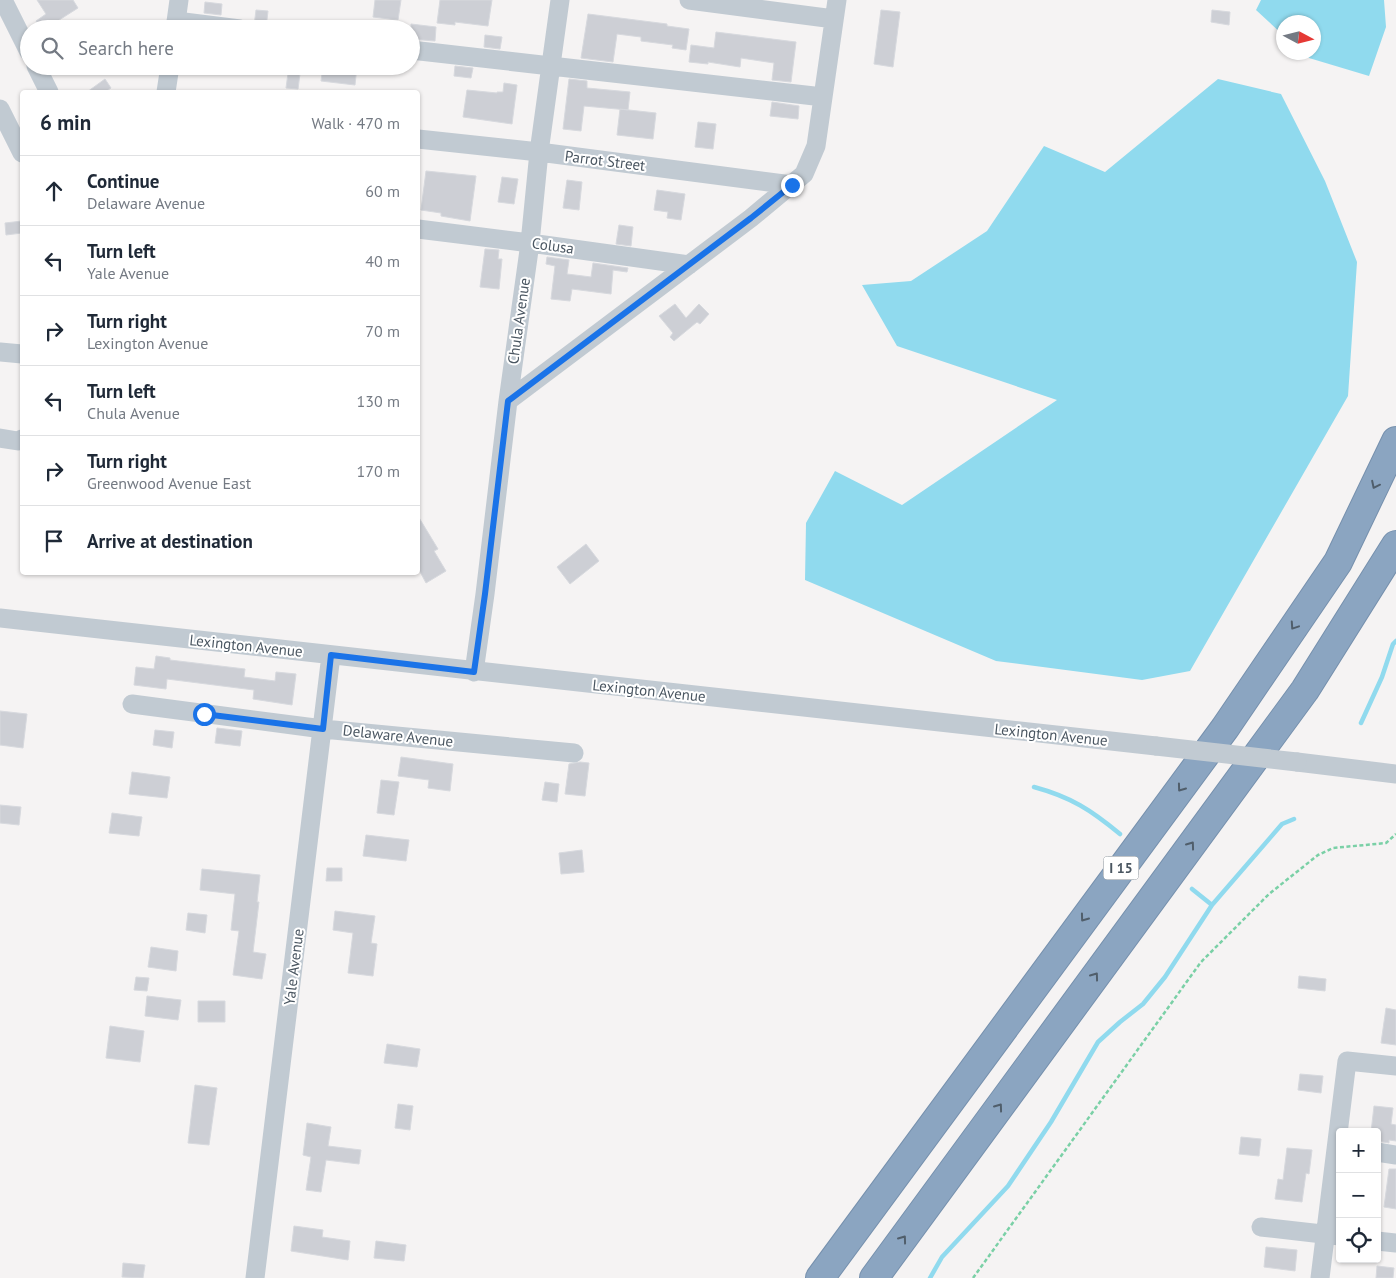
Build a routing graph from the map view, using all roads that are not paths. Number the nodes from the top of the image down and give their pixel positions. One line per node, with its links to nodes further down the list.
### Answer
1 (3, 0): 8 (street)
2 (179, 0): 7 (street)
3 (560, 0): 10 (street, Chula Avenue)
4 (689, 0): 6 (street)
5 (836, 0): 6 (street)
6 (834, 19): 15 (street)
7 (177, 20)
8 (20, 34)
9 (420, 51): 10 (street)
10 (551, 67): 15 (street); 19 (street, Chula Avenue)
11 (40, 75): 13 (street)
12 (169, 75): 14 (street)
13 (48, 90)
14 (166, 90)
15 (823, 98): 20 (street)
16 (0, 108): 18 (street)
17 (420, 139): 19 (street, Parrot Street)
18 (20, 149)
19 (539, 152): 20 (street, Parrot Street); 22 (street, Chula Avenue)
20 (792, 185): 23 (street)
21 (420, 230): 22 (street, Colusa)
22 (530, 243): 23 (street, Colusa); 26 (street, Chula Avenue)
23 (689, 265): 26 (street)
24 (0, 352): 25 (street)
25 (20, 354)
26 (508, 401): 33 (street, Chula Avenue)
27 (0, 438): 28 (street)
28 (20, 440)
29 (1396, 442): 48 (highway, I 15, one-way to 48)
30 (1396, 545): 49 (highway, I 15, one-way to 30)
31 (0, 618): 32 (street, Lexington Avenue)
32 (331, 655): 33 (street, Lexington Avenue); 35 (street, Yale Avenue)
33 (474, 672): 37 (street, Lexington Avenue, bridge)
34 (132, 704): 35 (street, Delaware Avenue)
35 (323, 729): 36 (street, Delaware Avenue); 47 (street, Yale Avenue)
36 (574, 753)
37 (1396, 774)
38 (1396, 1066): 39 (street)
39 (1340, 1128)
40 (1381, 1153): 41 (street)
41 (1396, 1155)
42 (1337, 1173): 44 (street)
43 (1261, 1227): 44 (street)
44 (1333, 1235): 50 (street)
45 (1381, 1241): 46 (street)
46 (1396, 1243)
47 (255, 1278)
48 (820, 1278)
49 (874, 1278)
50 (1320, 1278)

